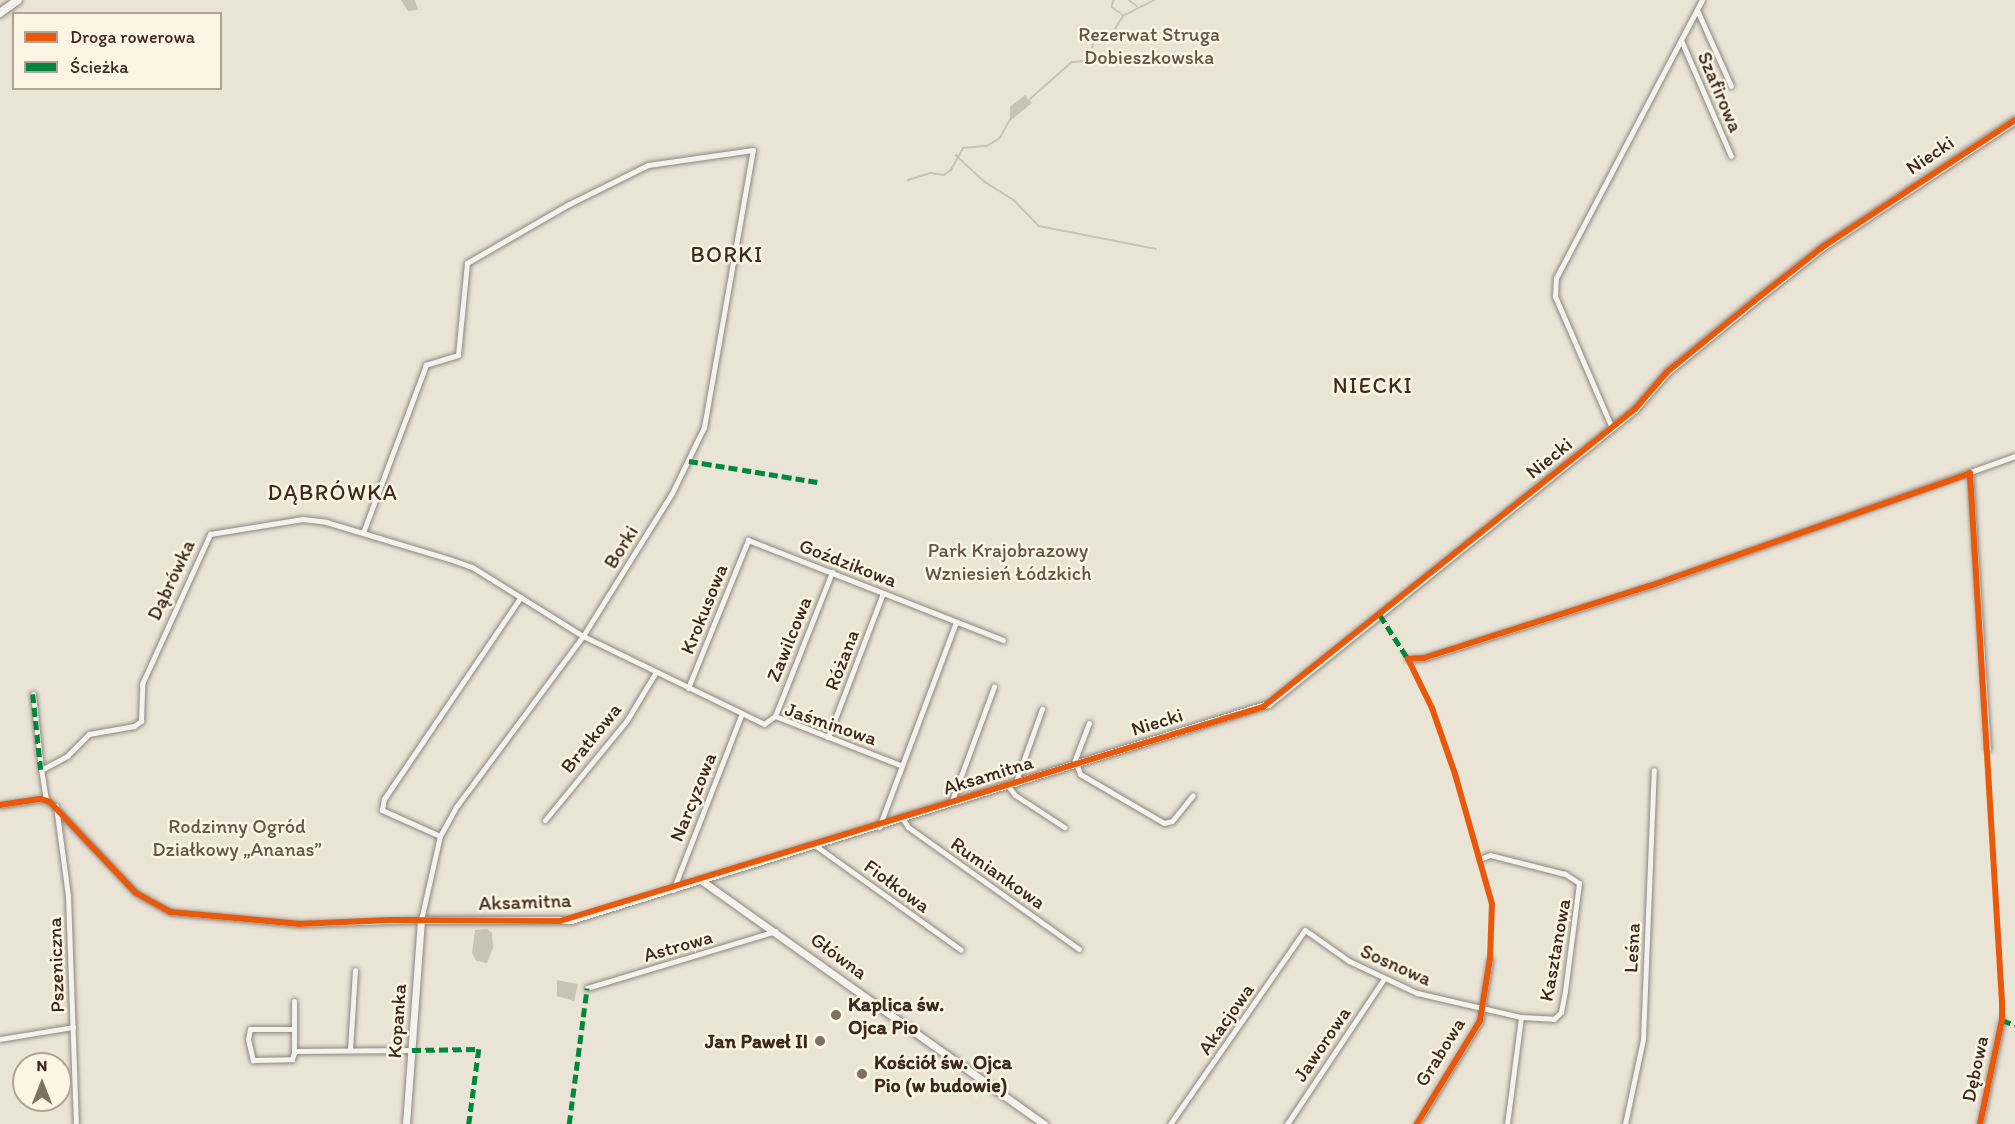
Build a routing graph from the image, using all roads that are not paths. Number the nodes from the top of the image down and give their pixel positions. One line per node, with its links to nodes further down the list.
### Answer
1 (18, 0): 4 (main road)
2 (1702, 0): 3 (street)
3 (1697, 10): 5 (street); 6 (street)
4 (0, 13)
5 (1681, 40): 8 (street, Szafirowa); 9 (street)
6 (1731, 86)
7 (2015, 120): 9 (street, Niecki)
8 (1731, 156)
9 (1612, 428): 32 (street, Niecki)
10 (2015, 456): 11 (street)
11 (1970, 473): 20 (street); 30 (street)
12 (363, 533): 16 (street, Dąbrówka); 18 (street, Borki); 33 (street, Dąbrówka)
13 (748, 540): 14 (street, Goździkowa); 23 (street, Krokusowa)
14 (832, 572): 15 (street, Goździkowa); 27 (street, Zawilcowa)
15 (883, 593): 17 (street, Goździkowa); 29 (street, Różana)
16 (521, 597): 18 (street, Dąbrówka); 45 (street)
17 (956, 622): 19 (street, Goździkowa); 31 (street)
18 (583, 636): 21 (street, Dąbrówka); 45 (street, Borki)
19 (1004, 640)
20 (1408, 659)
21 (656, 672): 23 (street, Jaśminowa); 41 (street, Bratkowa)
22 (994, 687): 38 (street)
23 (688, 688): 26 (street, Jaśminowa)
24 (33, 694): 33 (street)
25 (1042, 709): 35 (street)
26 (741, 716): 27 (street, Jaśminowa); 49 (street, Narcyzowa)
27 (775, 716): 29 (street, Jaśminowa)
28 (1089, 723): 32 (street)
29 (828, 737): 31 (street, Jaśminowa)
30 (1988, 749)
31 (900, 765): 43 (street)
32 (1075, 765): 35 (street, Aksamitna); 36 (street)
33 (41, 770): 37 (street)
34 (1654, 771): 76 (street, Leśna)
35 (1011, 785): 38 (street, Aksamitna); 44 (street)
36 (1193, 795)
37 (46, 800): 39 (street); 40 (street, Aksamitna)
38 (951, 804): 42 (street, Aksamitna)
39 (0, 805)
40 (56, 806): 50 (street, Aksamitna); 63 (street, Pszeniczna)
41 (545, 819)
42 (903, 819): 43 (street, Aksamitna); 53 (street, Rumiankowa)
43 (879, 827): 46 (street, Aksamitna)
44 (1064, 827)
45 (440, 836): 50 (street, Borki)
46 (816, 846): 48 (street, Aksamitna); 54 (street, Fiołkowa)
47 (1482, 858): 61 (street, Kasztanowa)
48 (702, 881): 49 (street, Aksamitna); 52 (street, Główna)
49 (673, 890): 50 (street, Aksamitna)
50 (421, 920): 67 (street, Kopanka)
51 (1305, 930): 57 (street, Sosnowa); 72 (street, Akacjowa)
52 (776, 931): 58 (street, Astrowa); 71 (street, Główna)
53 (1079, 949)
54 (961, 950)
55 (1490, 959): 60 (street, Grabowa)
56 (355, 970): 66 (street)
57 (1383, 980): 60 (street, Sosnowa); 73 (street, Jaworowa)
58 (587, 988)
59 (294, 1001): 64 (street)
60 (1483, 1009): 61 (street, Kasztanowa); 74 (street, Grabowa)
61 (1521, 1017): 75 (street, Kasztanowa)
62 (2002, 1020): 77 (street, Dębowa)
63 (73, 1027): 65 (street); 69 (street, Pszeniczna)
64 (294, 1029): 68 (street); 68 (street)
65 (0, 1039)
66 (350, 1050): 67 (street); 68 (street)
67 (412, 1050): 70 (street, Kopanka)
68 (294, 1051)
69 (75, 1124)
70 (406, 1124)
71 (1044, 1124)
72 (1170, 1124)
73 (1287, 1124)
74 (1417, 1124)
75 (1507, 1124)
76 (1625, 1124)
77 (1980, 1124)

